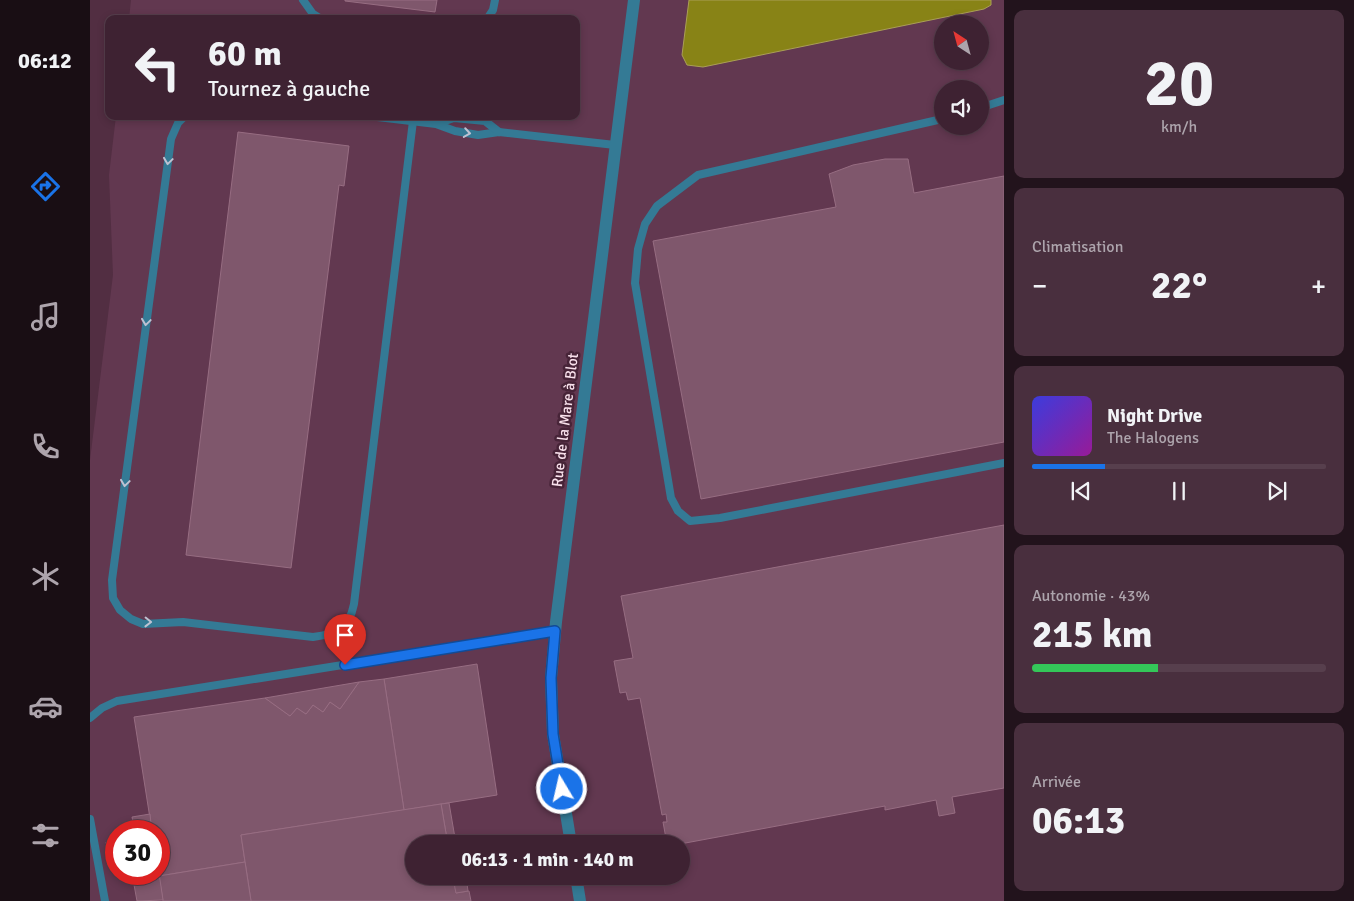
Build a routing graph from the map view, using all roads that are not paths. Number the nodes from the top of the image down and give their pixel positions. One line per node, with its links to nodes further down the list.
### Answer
1 (303, 0): 4 (lane)
2 (495, 0): 5 (lane)
3 (634, 0): 16 (street, Rue de la Mare à Blot)
4 (315, 15)
5 (490, 15)
6 (1004, 100): 7 (lane)
7 (989, 105)
8 (181, 120): 12 (lane, one-way to 12)
9 (404, 120): 12 (lane)
10 (448, 120): 14 (lane)
11 (475, 120): 15 (lane)
12 (413, 121): 14 (lane)
13 (934, 121): 17 (lane)
14 (436, 124): 15 (lane, one-way to 15)
15 (499, 132): 16 (lane)
16 (616, 146): 18 (street, Rue de la Mare à Blot)
17 (1004, 463)
18 (555, 631): 19 (lane); 21 (street, Rue de la Mare à Blot)
19 (90, 718)
20 (90, 819): 23 (lane)
21 (569, 835)
22 (577, 885): 24 (street)
23 (106, 901)
24 (580, 901)

